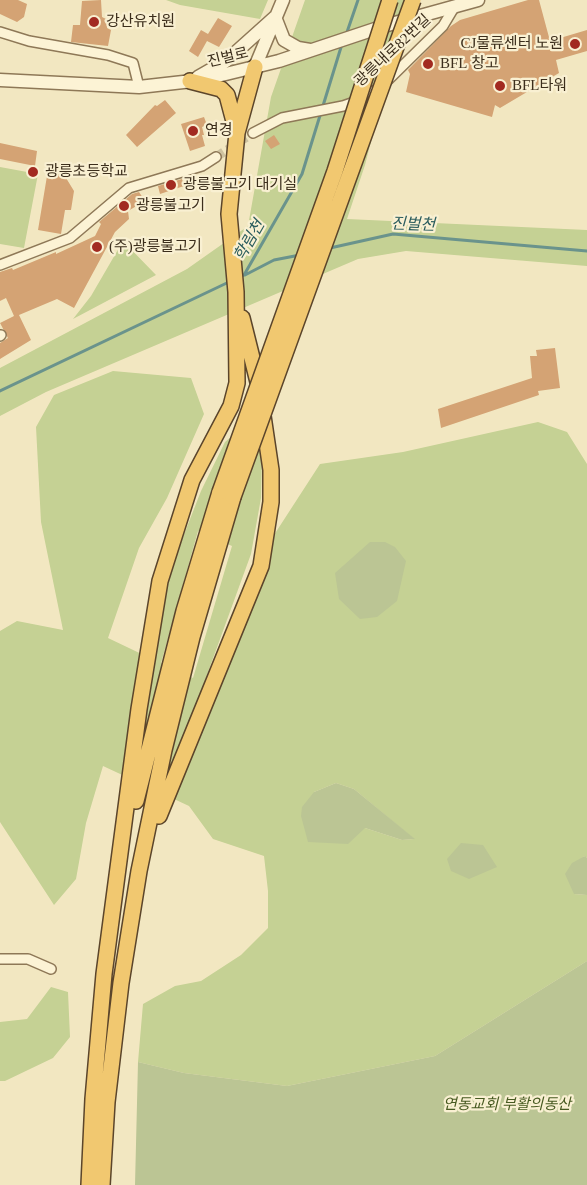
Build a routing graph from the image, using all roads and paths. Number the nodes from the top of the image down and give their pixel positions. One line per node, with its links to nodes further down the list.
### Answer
1 (283, 0): 6 (street)
2 (390, 0): 18 (highway, bridge)
3 (413, 0): 18 (highway, bridge)
4 (478, 0): 5 (street, 진벌로)
5 (458, 5): 8 (street, 진벌로); 14 (street, 광릉내로82번길)
6 (275, 17): 8 (street); 9 (street); 11 (street)
7 (0, 32): 12 (street)
8 (310, 50): 9 (street, 진벌로)
9 (255, 67): 11 (street, 진벌로); 13 (highway)
10 (0, 80): 12 (street, 진벌로)
11 (190, 81): 12 (street, 진벌로); 13 (highway)
12 (139, 87)
13 (237, 133): 17 (highway)
14 (253, 133)
15 (216, 157): 16 (street)
16 (0, 265)
17 (236, 292): 19 (highway); 20 (highway)
18 (226, 494): 19 (highway); 20 (highway)
19 (118, 871): 23 (highway)
20 (138, 871): 24 (highway)
21 (0, 959): 22 (street)
22 (51, 969)
23 (89, 1185)
24 (102, 1185)

